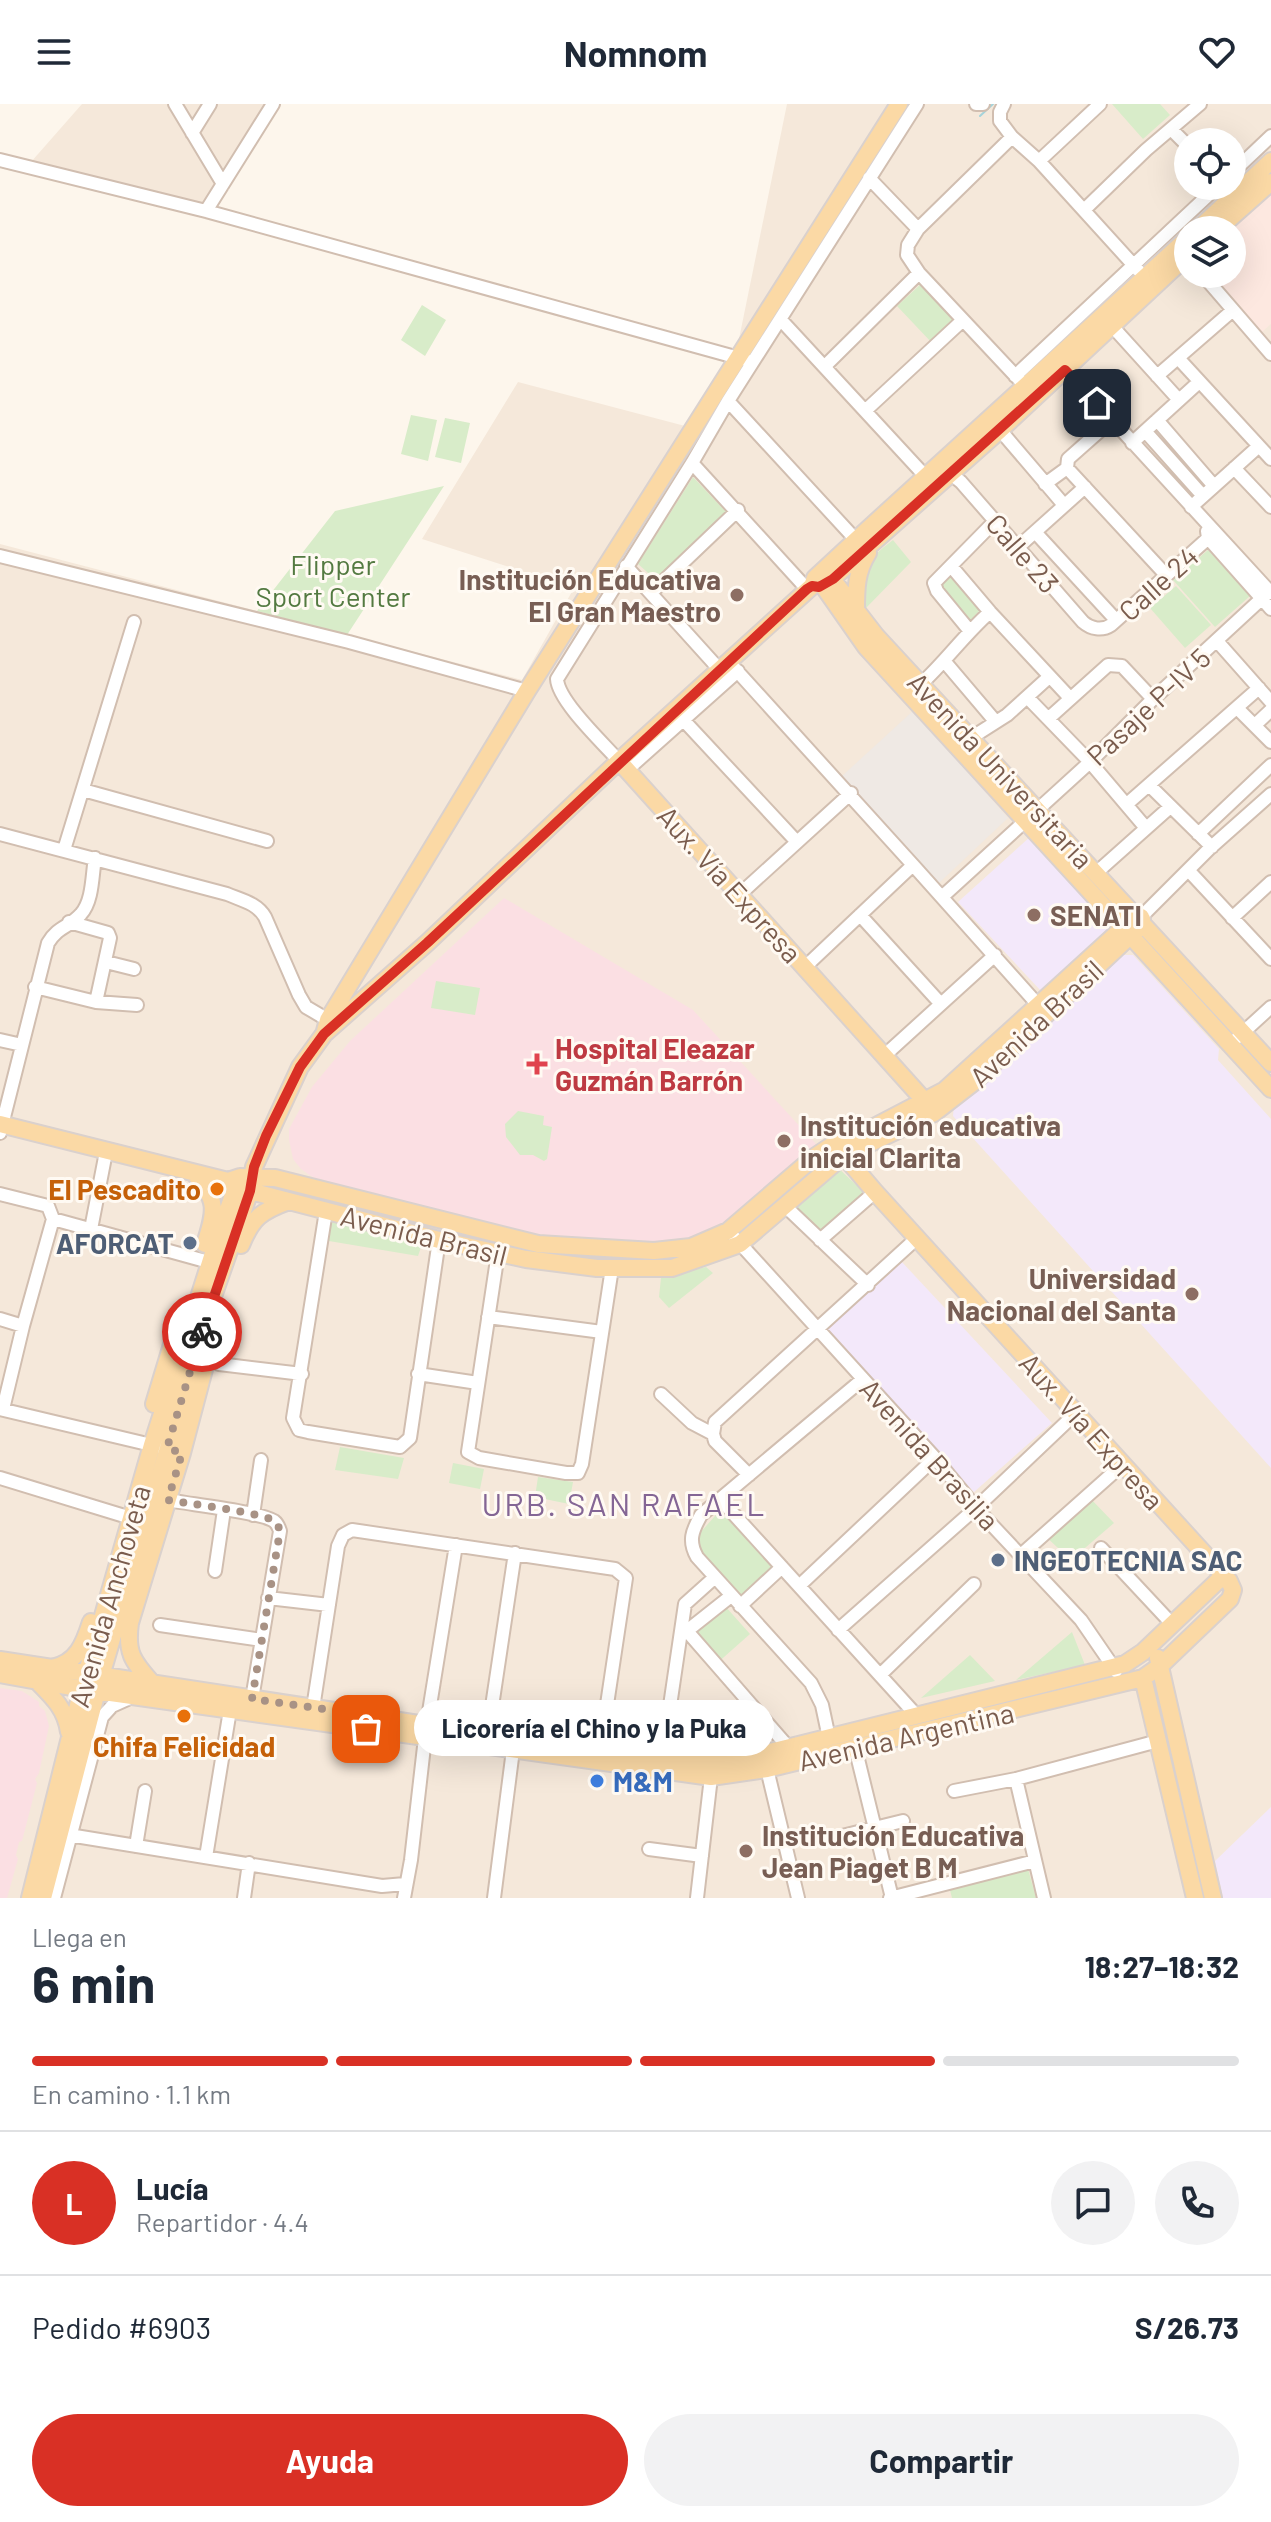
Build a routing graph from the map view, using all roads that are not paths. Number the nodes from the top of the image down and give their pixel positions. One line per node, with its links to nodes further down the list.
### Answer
1 (175, 104): 13 (street)
2 (210, 104): 13 (street)
3 (273, 104): 22 (street)
4 (899, 104): 40 (main road)
5 (917, 104): 20 (street)
6 (976, 104): 7 (street)
7 (983, 104)
8 (1004, 104): 15 (street)
9 (1100, 104): 18 (street)
10 (1200, 104): 11 (street)
11 (1171, 129): 12 (street); 24 (street)
12 (1174, 132)
13 (192, 133): 22 (street)
14 (1271, 136): 17 (street)
15 (1012, 137): 18 (street); 28 (street)
16 (0, 160): 25 (street)
17 (1246, 160)
18 (1039, 161): 24 (street)
19 (1271, 161): 26 (main road)
20 (869, 178): 28 (street); 35 (street)
21 (1271, 182): 27 (main road)
22 (223, 184): 25 (street)
23 (1205, 200): 31 (street)
24 (1084, 210): 31 (street)
25 (206, 211): 40 (street)
26 (1212, 216)
27 (1233, 216)
28 (918, 229): 32 (street)
29 (1174, 256): 31 (main road, Avenida Anchoveta)
30 (1174, 263): 37 (main road, Avenida Anchoveta)
31 (1139, 272): 41 (main road, Avenida Anchoveta); 44 (street)
32 (919, 273): 36 (street); 42 (street)
33 (1214, 288): 34 (street)
34 (1233, 310): 38 (street); 39 (street)
35 (781, 320): 40 (street); 42 (street)
36 (963, 320): 44 (street); 48 (street)
37 (1112, 326): 41 (main road, Avenida Anchoveta); 43 (street)
38 (1268, 346)
39 (1178, 358): 43 (street); 45 (street)
40 (746, 360): 47 (street); 95 (main road)
41 (1061, 364): 44 (main road, Avenida Anchoveta); 49 (street); 51 (main road, Avenida Anchoveta)
42 (825, 366): 48 (street)
43 (1157, 376): 46 (street)
44 (1021, 381): 60 (main road, Avenida Anchoveta)
45 (1199, 382): 46 (street); 54 (street)
46 (1179, 400): 50 (street)
47 (728, 401): 56 (street); 72 (street)
48 (866, 410): 60 (street)
49 (1112, 420): 53 (street); 57 (street)
50 (1157, 420): 52 (street); 62 (street)
51 (1000, 430): 59 (main road, Avenida Anchoveta); 61 (street)
52 (1145, 431): 53 (street); 64 (street)
53 (1132, 443): 66 (street)
54 (1259, 446): 55 (street); 58 (street)
55 (1271, 459)
56 (692, 463): 68 (street); 76 (street)
57 (1067, 468): 61 (street); 63 (street)
58 (1234, 468): 62 (street); 67 (street)
59 (950, 473): 69 (street, Calle 23); 73 (main road, Avenida Anchoveta)
60 (926, 477): 72 (main road, Avenida Anchoveta)
61 (1045, 484): 65 (street)
62 (1214, 486): 64 (street)
63 (1085, 487): 65 (street); 78 (street)
64 (1203, 496): 66 (street)
65 (1064, 505): 71 (street)
66 (1191, 507): 70 (street)
67 (1271, 507)
68 (738, 510): 79 (street); 80 (street)
69 (995, 521): 74 (street, Calle 23); 77 (street)
70 (1210, 531): 78 (street, Calle 24); 81 (street)
71 (1035, 532): 74 (street); 85 (street)
72 (856, 540): 79 (main road, Avenida Anchoveta)
73 (873, 544): 79 (main road, Avenida Anchoveta); 83 (main road)
74 (1017, 548): 87 (street, Calle 23)
75 (0, 556): 95 (street)
76 (626, 566): 80 (street); 110 (street, Aux. Vía Expresa)
77 (951, 566): 84 (street); 88 (street)
78 (1166, 575): 85 (street, Calle 24)
79 (819, 581): 83 (main road, Avenida Universitaria); 91 (main road, Avenida Anchoveta); 107 (main road)
80 (651, 593): 91 (street)
81 (1268, 593): 82 (street); 89 (street, Pasaje P-IV 5)
82 (1271, 609)
83 (856, 612): 93 (main road, Avenida Universitaria)
84 (990, 612): 88 (street); 92 (street)
85 (1116, 620): 87 (street, Calle 24)
86 (134, 622): 112 (street)
87 (1097, 629)
88 (969, 630): 90 (street)
89 (1217, 641): 94 (street); 98 (street, Pasaje P-IV 5)
90 (945, 662): 93 (street); 104 (street)
91 (728, 667): 102 (main road, Avenida Anchoveta); 113 (street)
92 (1049, 677): 96 (street); 97 (street)
93 (921, 684): 107 (main road, Avenida Universitaria)
94 (1259, 688): 99 (street); 100 (street)
95 (527, 691): 148 (main road)
96 (1028, 698): 103 (street); 104 (street)
97 (1070, 698): 98 (street); 103 (street)
98 (1153, 699): 108 (street, Pasaje P-IV 5)
99 (1271, 702)
100 (1237, 708): 105 (street); 111 (street)
101 (1271, 710): 105 (street)
102 (679, 717): 110 (main road, Avenida Anchoveta); 123 (street)
103 (1049, 718): 108 (street)
104 (995, 721): 107 (street)
105 (1255, 725): 106 (street)
106 (1271, 742)
107 (963, 743): 117 (main road, Avenida Universitaria); 118 (main road, Avenida Universitaria)
108 (1090, 762): 115 (street); 117 (street, Pasaje P-IV 5)
109 (1271, 765): 121 (street)
110 (623, 766): 131 (main road, Aux. Vía Expresa); 148 (main road, Avenida Anchoveta)
111 (1150, 786): 115 (street); 116 (street)
112 (83, 790): 122 (street); 125 (street)
113 (851, 793): 123 (street); 127 (street)
114 (1271, 794): 124 (street)
115 (1127, 804): 119 (street)
116 (1169, 808): 119 (street); 121 (street)
117 (1037, 809): 118 (street, Pasaje P-IV 5); 129 (main road, Avenida Universitaria)
118 (1024, 821): 132 (street, Pasaje P-IV 5); 136 (main road, Avenida Universitaria)
119 (1146, 828): 129 (street)
120 (0, 834): 125 (street)
121 (1198, 834): 124 (street)
122 (267, 841)
123 (797, 842): 131 (street)
124 (1212, 847): 128 (street)
125 (64, 850): 126 (street)
126 (95, 858): 135 (street); 148 (street)
127 (913, 865): 132 (street); 133 (street)
128 (1189, 871): 134 (street); 136 (street)
129 (1096, 873): 136 (main road, Avenida Universitaria)
130 (1271, 882): 134 (street)
131 (739, 895): 140 (main road, Aux. Vía Expresa)
132 (943, 896): 137 (street)
133 (860, 915): 140 (street); 144 (street)
134 (1232, 918): 138 (street)
135 (69, 922): 139 (street); 142 (street)
136 (1135, 924): 146 (main road, Avenida Brasil); 149 (main road, Avenida Universitaria); 155 (main road, Avenida Brasil)
137 (995, 955): 144 (street); 146 (street)
138 (1271, 959)
139 (106, 962): 141 (street); 143 (street)
140 (805, 967): 152 (main road, Aux. Vía Expresa)
141 (134, 969)
142 (35, 987): 143 (street); 151 (street)
143 (96, 1002): 145 (street)
144 (940, 1003): 152 (street)
145 (137, 1005)
146 (1039, 1006): 155 (main road, Avenida Brasil)
147 (1271, 1007): 149 (street)
148 (326, 1027): 160 (main road, Avenida Anchoveta)
149 (1236, 1039): 153 (main road, Avenida Universitaria); 154 (main road, Avenida Universitaria)
150 (0, 1040): 151 (street)
151 (22, 1045): 156 (street)
152 (885, 1055): 155 (main road, Aux. Vía Expresa)
153 (1271, 1063)
154 (1271, 1089)
155 (930, 1107): 157 (main road, Avenida Brasil)
156 (1, 1127): 158 (main road, Avenida Brasil)
157 (839, 1150): 161 (main road, Aux. Vía Expresa); 164 (main road, Avenida Brasil); 168 (main road, Avenida Brasil)
158 (106, 1152): 159 (main road, Avenida Brasil); 167 (street)
159 (194, 1173): 160 (main road, Avenida Brasil); 175 (main road)
160 (243, 1180): 163 (main road, Avenida Brasil); 173 (main road, Avenida Brasil); 175 (main road, Avenida Anchoveta); 193 (main road, Avenida Anchoveta)
161 (875, 1192): 169 (main road, Aux. Vía Expresa); 171 (street)
162 (0, 1194): 166 (street)
163 (289, 1201): 165 (main road, Avenida Brasil); 193 (main road)
164 (784, 1205): 171 (street); 172 (main road, Avenida Brasil)
165 (326, 1211): 170 (main road, Avenida Brasil); 185 (street)
166 (53, 1219): 167 (street); 181 (street)
167 (91, 1229): 175 (street)
168 (728, 1231): 172 (street, Avenida Brasilia); 173 (main road, Avenida Brasil)
169 (917, 1238): 178 (street); 191 (main road, Aux. Vía Expresa)
170 (439, 1240): 174 (main road, Avenida Brasil); 186 (street)
171 (820, 1240): 178 (street)
172 (740, 1244): 177 (main road, Avenida Brasil); 182 (street, Avenida Brasilia)
173 (654, 1251): 177 (main road)
174 (498, 1253): 176 (main road, Avenida Brasil); 179 (street)
175 (205, 1260): 193 (main road)
176 (612, 1268): 177 (main road, Avenida Brasil); 183 (street)
177 (655, 1270)
178 (868, 1285): 182 (street)
179 (488, 1317): 183 (street); 188 (street)
180 (0, 1319): 181 (street)
181 (23, 1326): 190 (street)
182 (818, 1331): 187 (street, Avenida Brasilia); 192 (street)
183 (602, 1332): 188 (street)
184 (219, 1364): 185 (street)
185 (302, 1374): 186 (street)
186 (418, 1374): 188 (street)
187 (863, 1379): 194 (street, Avenida Brasilia); 197 (street)
188 (478, 1383)
189 (661, 1394): 192 (street)
190 (2, 1409): 193 (street)
191 (1075, 1414): 196 (main road, Aux. Vía Expresa); 201 (street)
192 (713, 1434): 197 (street)
193 (161, 1447): 200 (main road); 204 (main road); 232 (main road, Avenida Anchoveta)
194 (935, 1458): 201 (street, Avenida Brasilia); 214 (street)
195 (261, 1460): 203 (street)
196 (1122, 1465): 208 (street); 211 (main road, Aux. Vía Expresa)
197 (749, 1475): 199 (street)
198 (0, 1478): 204 (street)
199 (720, 1499): 209 (street); 212 (street)
200 (168, 1500): 202 (street); 233 (main road)
201 (976, 1508): 208 (street, Avenida Brasilia); 220 (street)
202 (224, 1510): 203 (street); 210 (street)
203 (253, 1515): 215 (street)
204 (126, 1517): 227 (main road); 232 (main road, Avenida Anchoveta)
205 (456, 1545): 207 (street); 217 (street); 241 (street)
206 (1101, 1548): 218 (street)
207 (515, 1553): 242 (street); 250 (street)
208 (1022, 1554): 225 (street, Avenida Brasilia)
209 (782, 1567): 214 (street); 216 (street)
210 (215, 1571)
211 (1224, 1575): 218 (main road); 226 (main road, Avenida Argentina)
212 (714, 1578): 216 (street); 221 (street)
213 (974, 1584): 229 (street)
214 (799, 1586): 220 (street)
215 (268, 1598): 217 (street); 222 (street)
216 (736, 1601): 221 (street); 245 (street)
217 (329, 1605): 237 (street)
218 (1172, 1624): 223 (main road)
219 (160, 1625): 222 (street)
220 (838, 1630): 229 (street)
221 (684, 1633): 247 (street); 251 (street)
222 (262, 1640): 236 (street)
223 (1153, 1641): 225 (main road); 226 (main road)
224 (0, 1660): 227 (main road, Avenida Argentina)
225 (1119, 1666): 234 (street, Avenida Brasilia); 239 (main road, Avenida Argentina)
226 (1160, 1666): 230 (main road, Avenida Argentina); 281 (main road)
227 (50, 1668): 232 (main road, Avenida Argentina)
228 (0, 1674): 231 (main road, Avenida Argentina)
229 (880, 1675): 239 (street)
230 (1143, 1678): 234 (main road, Avenida Argentina); 244 (main road)
231 (37, 1681): 232 (main road, Avenida Argentina); 243 (main road)
232 (92, 1682): 233 (main road, Avenida Argentina); 235 (main road, Avenida Argentina); 243 (main road, Avenida Anchoveta); 271 (main road, Avenida Anchoveta)
233 (152, 1683): 236 (main road, Avenida Argentina)
234 (1123, 1684): 246 (main road, Avenida Argentina)
235 (134, 1696): 238 (main road, Avenida Argentina); 259 (street)
236 (252, 1699): 237 (main road, Avenida Argentina)
237 (313, 1708): 240 (main road, Avenida Argentina)
238 (230, 1710): 240 (main road, Avenida Argentina); 264 (street)
239 (917, 1716): 245 (main road, Avenida Argentina)
240 (367, 1722): 241 (main road, Avenida Argentina)
241 (426, 1731): 242 (main road, Avenida Argentina); 248 (main road, Avenida Argentina); 267 (street)
242 (488, 1733): 249 (main road, Avenida Argentina)
243 (70, 1736): 270 (main road, Avenida Anchoveta)
244 (1158, 1741): 254 (street); 280 (main road)
245 (822, 1745): 246 (main road, Avenida Argentina); 247 (main road, Avenida Argentina); 252 (main road, Avenida Argentina)
246 (855, 1747): 258 (street)
247 (789, 1748): 252 (main road, Avenida Argentina)
248 (513, 1750): 249 (main road, Avenida Argentina); 269 (street)
249 (560, 1751): 250 (main road, Avenida Argentina); 253 (main road, Avenida Argentina)
250 (600, 1751): 251 (main road, Avenida Argentina)
251 (662, 1760): 252 (main road, Avenida Argentina)
252 (763, 1764): 253 (main road, Avenida Argentina); 276 (street)
253 (711, 1777): 263 (street)
254 (1016, 1779): 256 (street); 265 (street)
255 (145, 1791): 261 (street)
256 (954, 1791)
257 (903, 1821): 258 (street)
258 (876, 1828): 260 (street); 277 (street)
259 (69, 1835): 261 (street); 272 (street)
260 (838, 1837)
261 (136, 1846): 264 (street)
262 (649, 1849): 263 (street)
263 (702, 1856): 275 (street)
264 (206, 1857): 266 (street)
265 (1035, 1861): 268 (street); 279 (street)
266 (249, 1863): 267 (street); 273 (street)
267 (405, 1884): 274 (street)
268 (942, 1884): 277 (street); 278 (street)
269 (495, 1897)
270 (30, 1898)
271 (43, 1898)
272 (54, 1898)
273 (244, 1898)
274 (404, 1898)
275 (697, 1898)
276 (798, 1898)
277 (891, 1898)
278 (945, 1898)
279 (1044, 1898)
280 (1195, 1898)
281 (1213, 1898)

